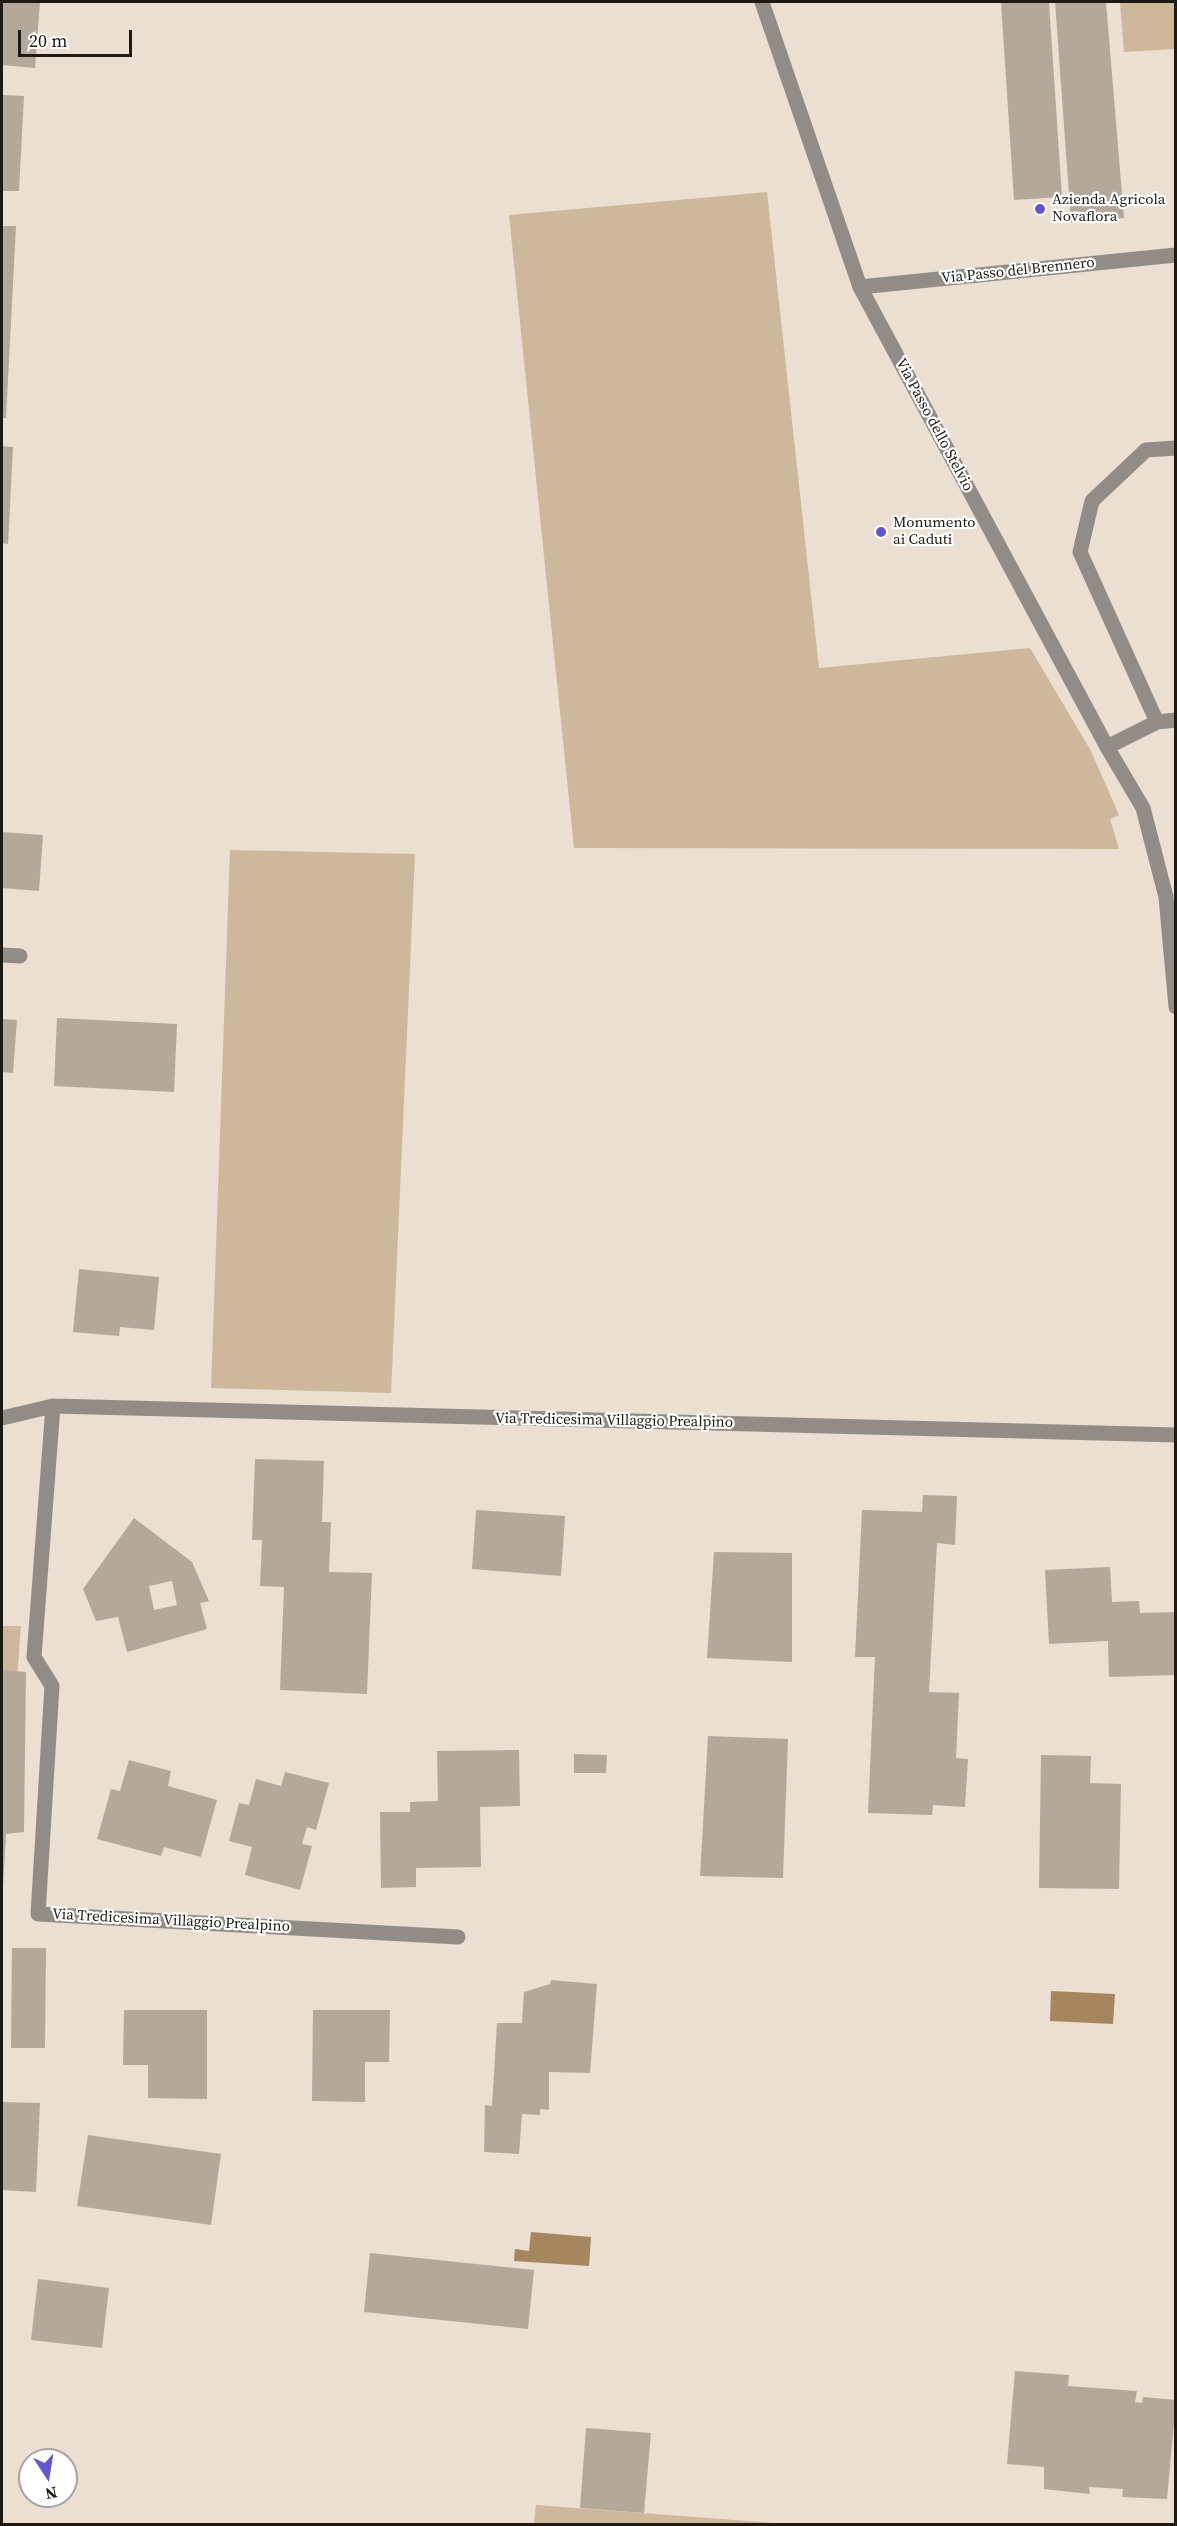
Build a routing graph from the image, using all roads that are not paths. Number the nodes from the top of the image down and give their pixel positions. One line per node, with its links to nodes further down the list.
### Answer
1 (762, 2): 3 (street, Via Passo dello Stelvio)
2 (1176, 255): 3 (street, Via Passo del Brennero)
3 (860, 287): 7 (street, Via Passo dello Stelvio)
4 (1176, 448): 6 (street)
5 (1176, 720): 6 (street)
6 (1157, 723): 7 (street)
7 (1107, 747): 8 (street, Via Passo dello Stelvio)
8 (1171, 909): 11 (street, Via Passo dello Stelvio)
9 (2, 955): 10 (street)
10 (20, 956)
11 (1176, 1007)
12 (52, 1406): 13 (street, Via Tredicesima Villaggio Prealpino); 14 (street, Via Tredicesima Villaggio Prealpino); 15 (street, Via Tredicesima Villaggio Prealpino)
13 (2, 1418)
14 (1176, 1435)
15 (458, 1937)

